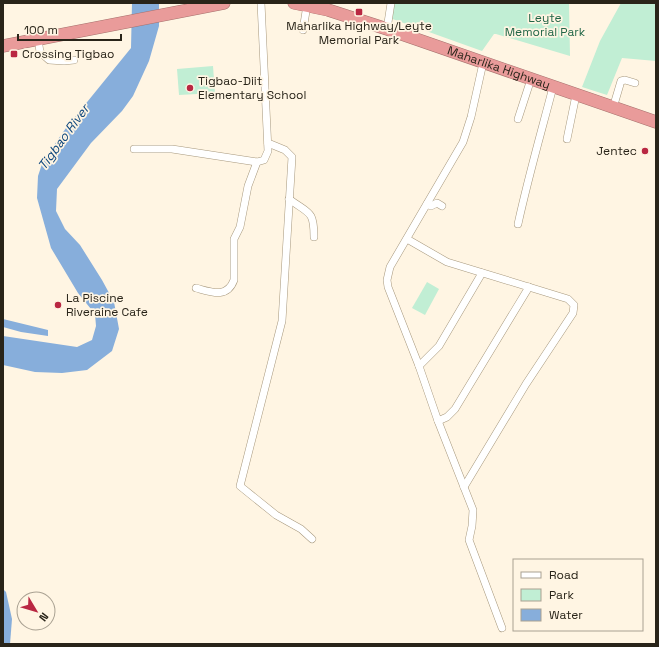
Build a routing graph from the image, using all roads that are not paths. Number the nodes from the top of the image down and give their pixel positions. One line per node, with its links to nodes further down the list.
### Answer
1 (224, 3): 8 (highway)
2 (261, 3): 20 (street)
3 (294, 3): 5 (highway, Maharlika Highway)
4 (391, 3): 6 (street)
5 (307, 5): 6 (highway, Maharlika Highway); 7 (street)
6 (387, 29): 11 (highway, Maharlika Highway)
7 (303, 30)
8 (38, 39): 9 (highway); 10 (street)
9 (3, 46)
10 (74, 60)
11 (483, 63): 12 (highway, Maharlika Highway); 24 (street)
12 (531, 79): 14 (highway, Maharlika Highway); 17 (street)
13 (635, 82): 16 (street)
14 (553, 87): 15 (highway, Maharlika Highway); 26 (street)
15 (576, 95): 16 (highway, Maharlika Highway); 19 (street)
16 (613, 108): 18 (highway, Maharlika Highway)
17 (518, 119)
18 (656, 122)
19 (567, 139)
20 (268, 143): 22 (street); 23 (street)
21 (134, 149): 22 (street)
22 (257, 162): 31 (street)
23 (289, 199): 27 (street); 35 (street)
24 (427, 204): 25 (street); 28 (street)
25 (442, 206)
26 (518, 224)
27 (314, 238)
28 (407, 239): 29 (street); 32 (street)
29 (482, 273): 30 (street); 32 (street)
30 (529, 287): 33 (street); 34 (street)
31 (196, 288)
32 (419, 366): 33 (street)
33 (438, 421): 34 (street)
34 (464, 487): 36 (street)
35 (312, 539)
36 (502, 628)

